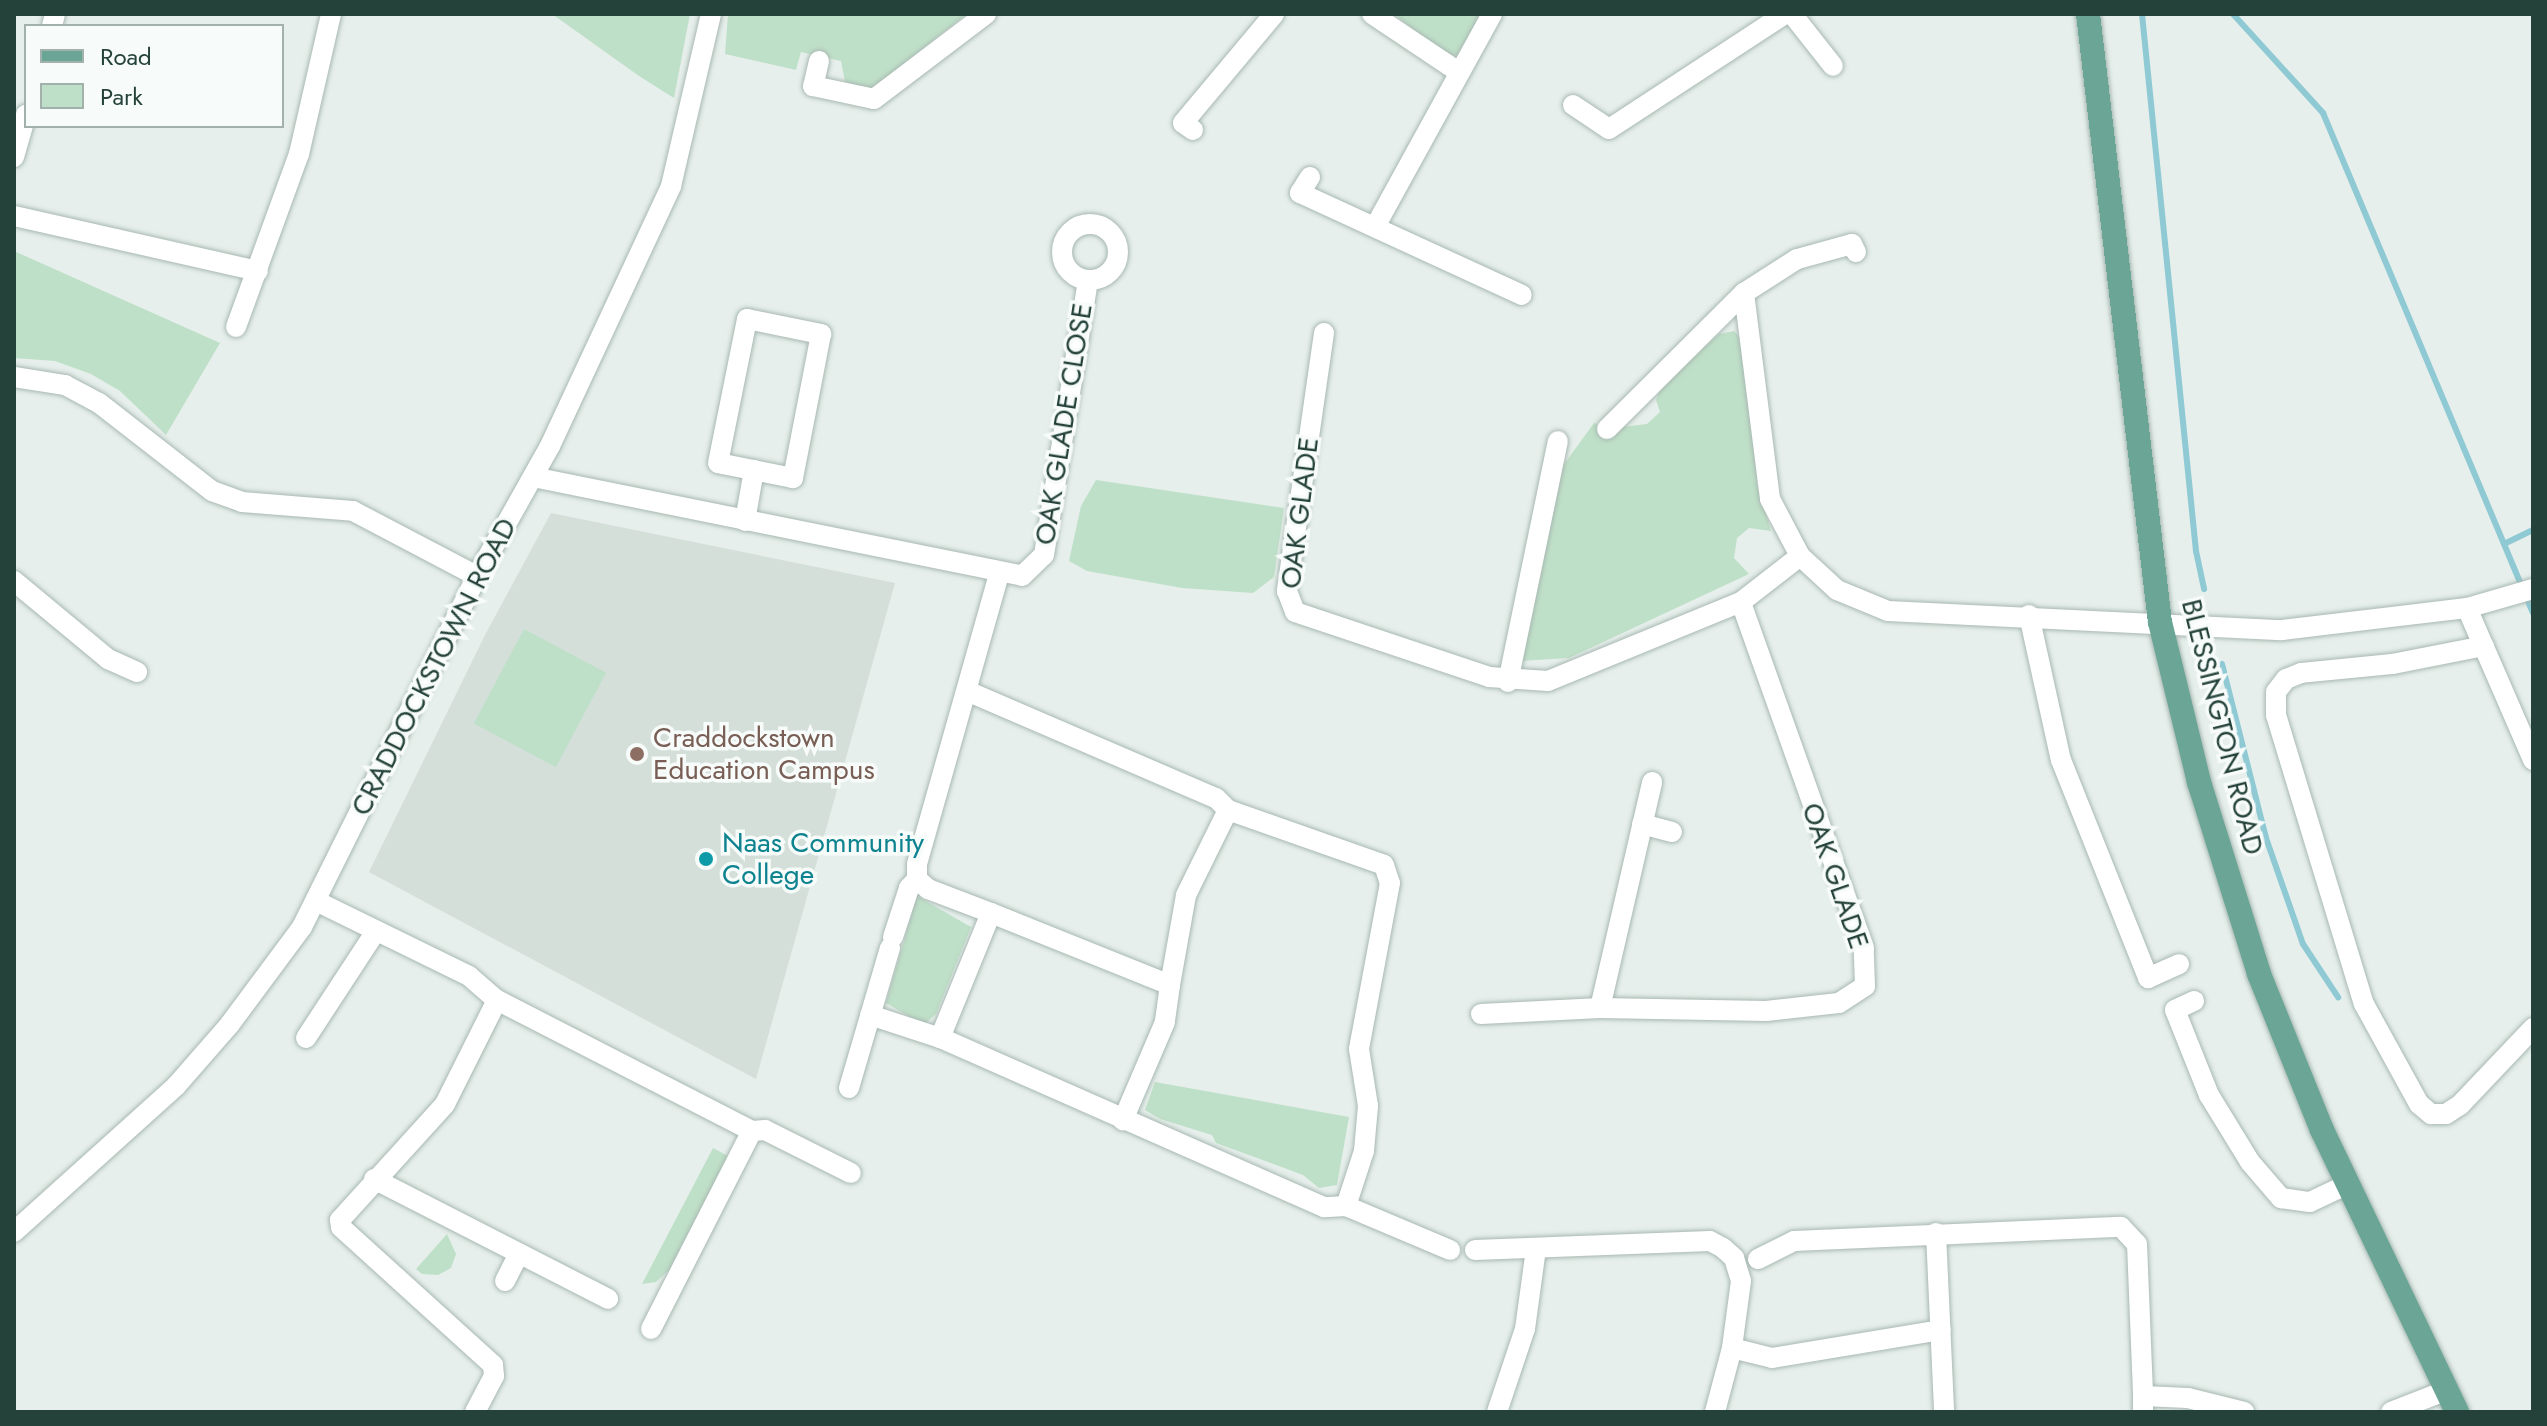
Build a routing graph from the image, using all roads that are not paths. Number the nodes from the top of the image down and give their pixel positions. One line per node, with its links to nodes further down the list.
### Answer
1 (331, 14): 21 (street)
2 (711, 14): 31 (street, CRADDOCKSTOWN ROAD)
3 (986, 14): 10 (street)
4 (1274, 14): 15 (street)
5 (1372, 14): 12 (street)
6 (1492, 14): 12 (street)
7 (1785, 14): 13 (street)
8 (1792, 14): 11 (street)
9 (2088, 14): 41 (main road, BLESSINGTON ROAD)
10 (819, 61)
11 (1833, 66)
12 (1457, 71): 19 (street)
13 (1573, 105)
14 (24, 122): 16 (street)
15 (1193, 130)
16 (14, 157)
17 (1310, 177): 19 (street)
18 (14, 216): 21 (street)
19 (1376, 225): 24 (street)
20 (1856, 252): 23 (street)
21 (258, 271): 25 (street)
22 (1088, 281): 34 (street, OAK GLADE CLOSE)
23 (1744, 293): 28 (street); 33 (street)
24 (1522, 295)
25 (236, 327)
26 (1324, 333): 44 (street, OAK GLADE)
27 (14, 377): 35 (street)
28 (1607, 429)
29 (1558, 441): 44 (street)
30 (754, 470): 30 (street); 32 (street)
31 (533, 477): 32 (street); 35 (street, CRADDOCKSTOWN ROAD)
32 (745, 521): 34 (street)
33 (1800, 556): 38 (street, OAK GLADE); 40 (street)
34 (999, 574): 45 (street)
35 (477, 576): 52 (street, CRADDOCKSTOWN ROAD)
36 (15, 583): 43 (street)
37 (2533, 589): 39 (street)
38 (1741, 602): 44 (street, OAK GLADE); 59 (street, OAK GLADE)
39 (2467, 608): 41 (street); 42 (street)
40 (2029, 615): 41 (street); 55 (street)
41 (2160, 622): 70 (main road, BLESSINGTON ROAD)
42 (2484, 646): 46 (street); 62 (street)
43 (137, 672)
44 (1508, 682)
45 (967, 691): 48 (street); 51 (street)
46 (2533, 760)
47 (1652, 782): 49 (street)
48 (1228, 810): 56 (street); 71 (street)
49 (1642, 824): 50 (street); 59 (street)
50 (1672, 832)
51 (917, 879): 53 (street); 61 (street)
52 (316, 901): 54 (street); 72 (street, CRADDOCKSTOWN ROAD)
53 (991, 913): 56 (street); 64 (street)
54 (376, 931): 57 (street); 63 (street)
55 (2179, 964)
56 (1170, 985): 66 (street)
57 (497, 1000): 67 (street); 69 (street)
58 (2194, 1001): 70 (street)
59 (1600, 1008): 60 (street, OAK GLADE)
60 (1481, 1014)
61 (870, 1015): 64 (street); 65 (street)
62 (2533, 1028)
63 (306, 1038)
64 (940, 1038): 66 (street)
65 (849, 1088)
66 (1123, 1120): 71 (street)
67 (752, 1131): 68 (street); 81 (street)
68 (851, 1173)
69 (374, 1179): 77 (street); 86 (street)
70 (2348, 1184): 84 (main road, BLESSINGTON ROAD)
71 (1346, 1206): 75 (street)
72 (14, 1232)
73 (1936, 1233): 78 (street); 82 (street); 85 (street)
74 (1536, 1249): 76 (street); 83 (street); 87 (street)
75 (1450, 1250)
76 (1475, 1250)
77 (519, 1253): 79 (street); 80 (street)
78 (1758, 1259)
79 (505, 1281)
80 (608, 1299)
81 (651, 1329)
82 (1941, 1330): 83 (street); 89 (street)
83 (1732, 1348): 88 (street)
84 (2452, 1401): 91 (street)
85 (2143, 1404): 90 (street)
86 (475, 1412)
87 (1497, 1412)
88 (1715, 1412)
89 (1944, 1412)
90 (2244, 1412)
91 (2391, 1412)

